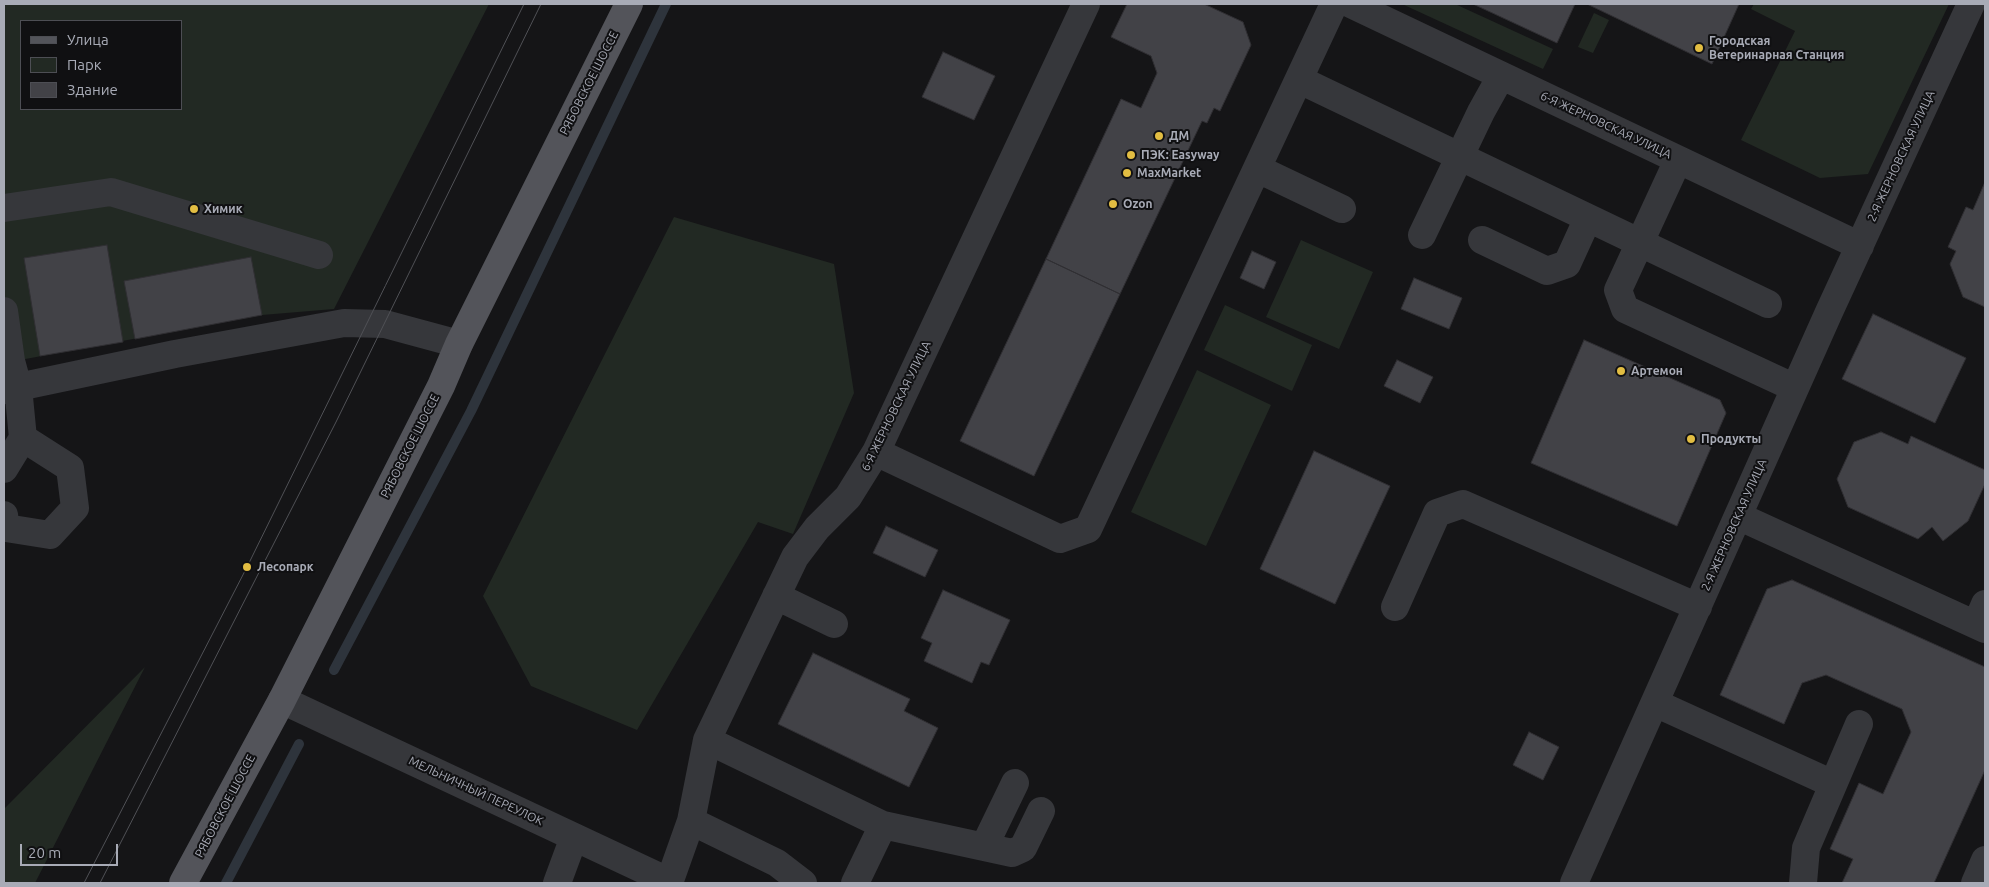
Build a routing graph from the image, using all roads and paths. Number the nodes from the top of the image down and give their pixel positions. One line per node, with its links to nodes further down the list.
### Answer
1 (629, 4): 21 (main road, РЯБОВСКОЕ ШОССЕ)
2 (1086, 4): 25 (street, 6-Я ЖЕРНОВСКАЯ УЛИЦА)
3 (1334, 4): 7 (street)
4 (1352, 4): 6 (street, 6-Я ЖЕРНОВСКАЯ УЛИЦА)
5 (1971, 4): 17 (street, 2-Я ЖЕРНОВСКАЯ УЛИЦА)
6 (1501, 76): 8 (street); 9 (street, 6-Я ЖЕРНОВСКАЯ УЛИЦА)
7 (1300, 80): 8 (street); 10 (street)
8 (1460, 156): 13 (street); 14 (street)
9 (1678, 160): 16 (street); 17 (street, 6-Я ЖЕРНОВСКАЯ УЛИЦА)
10 (1258, 169): 12 (street); 25 (street)
11 (4, 208): 18 (street)
12 (1342, 209)
13 (1588, 218): 15 (street); 16 (street)
14 (1422, 235)
15 (1482, 240)
16 (1640, 242): 19 (street); 22 (street)
17 (1860, 246): 22 (street, 2-Я ЖЕРНОВСКАЯ УЛИЦА)
18 (319, 255)
19 (1768, 304)
20 (4, 311): 23 (street)
21 (458, 344): 23 (street); 34 (main road, РЯБОВСКОЕ ШОССЕ)
22 (1795, 388): 28 (street, 2-Я ЖЕРНОВСКАЯ УЛИЦА)
23 (11, 389): 24 (street)
24 (22, 438): 26 (street); 27 (street)
25 (876, 452): 29 (street, 6-Я ЖЕРНОВСКАЯ УЛИЦА)
26 (4, 469)
27 (4, 515)
28 (1738, 516): 31 (street, 2-Я ЖЕРНОВСКАЯ УЛИЦА); 32 (street)
29 (776, 596): 33 (street); 37 (street, 6-Я ЖЕРНОВСКАЯ УЛИЦА)
30 (1395, 607): 31 (street)
31 (1698, 607): 35 (street, 2-Я ЖЕРНОВСКАЯ УЛИЦА)
32 (1982, 619)
33 (834, 624)
34 (282, 700): 43 (street, МЕЛЬНИЧНЫЙ ПЕРЕУЛОК); 47 (main road, РЯБОВСКОЕ ШОССЕ)
35 (1655, 703): 39 (street); 51 (street, 2-Я ЖЕРНОВСКАЯ УЛИЦА)
36 (1859, 724): 39 (street)
37 (707, 740): 41 (street, 6-Я ЖЕРНОВСКАЯ УЛИЦА); 42 (street)
38 (1015, 783): 44 (street)
39 (1833, 784): 52 (street)
40 (1041, 811): 44 (street)
41 (691, 821): 46 (street, 6-Я ЖЕРНОВСКАЯ УЛИЦА); 49 (street)
42 (884, 825): 44 (street); 50 (street)
43 (574, 837): 46 (street, МЕЛЬНИЧНЫЙ ПЕРЕУЛОК); 48 (street)
44 (984, 847)
45 (1985, 860): 53 (street)
46 (669, 882)
47 (183, 883)
48 (557, 883)
49 (803, 883)
50 (855, 883)
51 (1574, 883)
52 (1803, 883)
53 (1975, 883)

